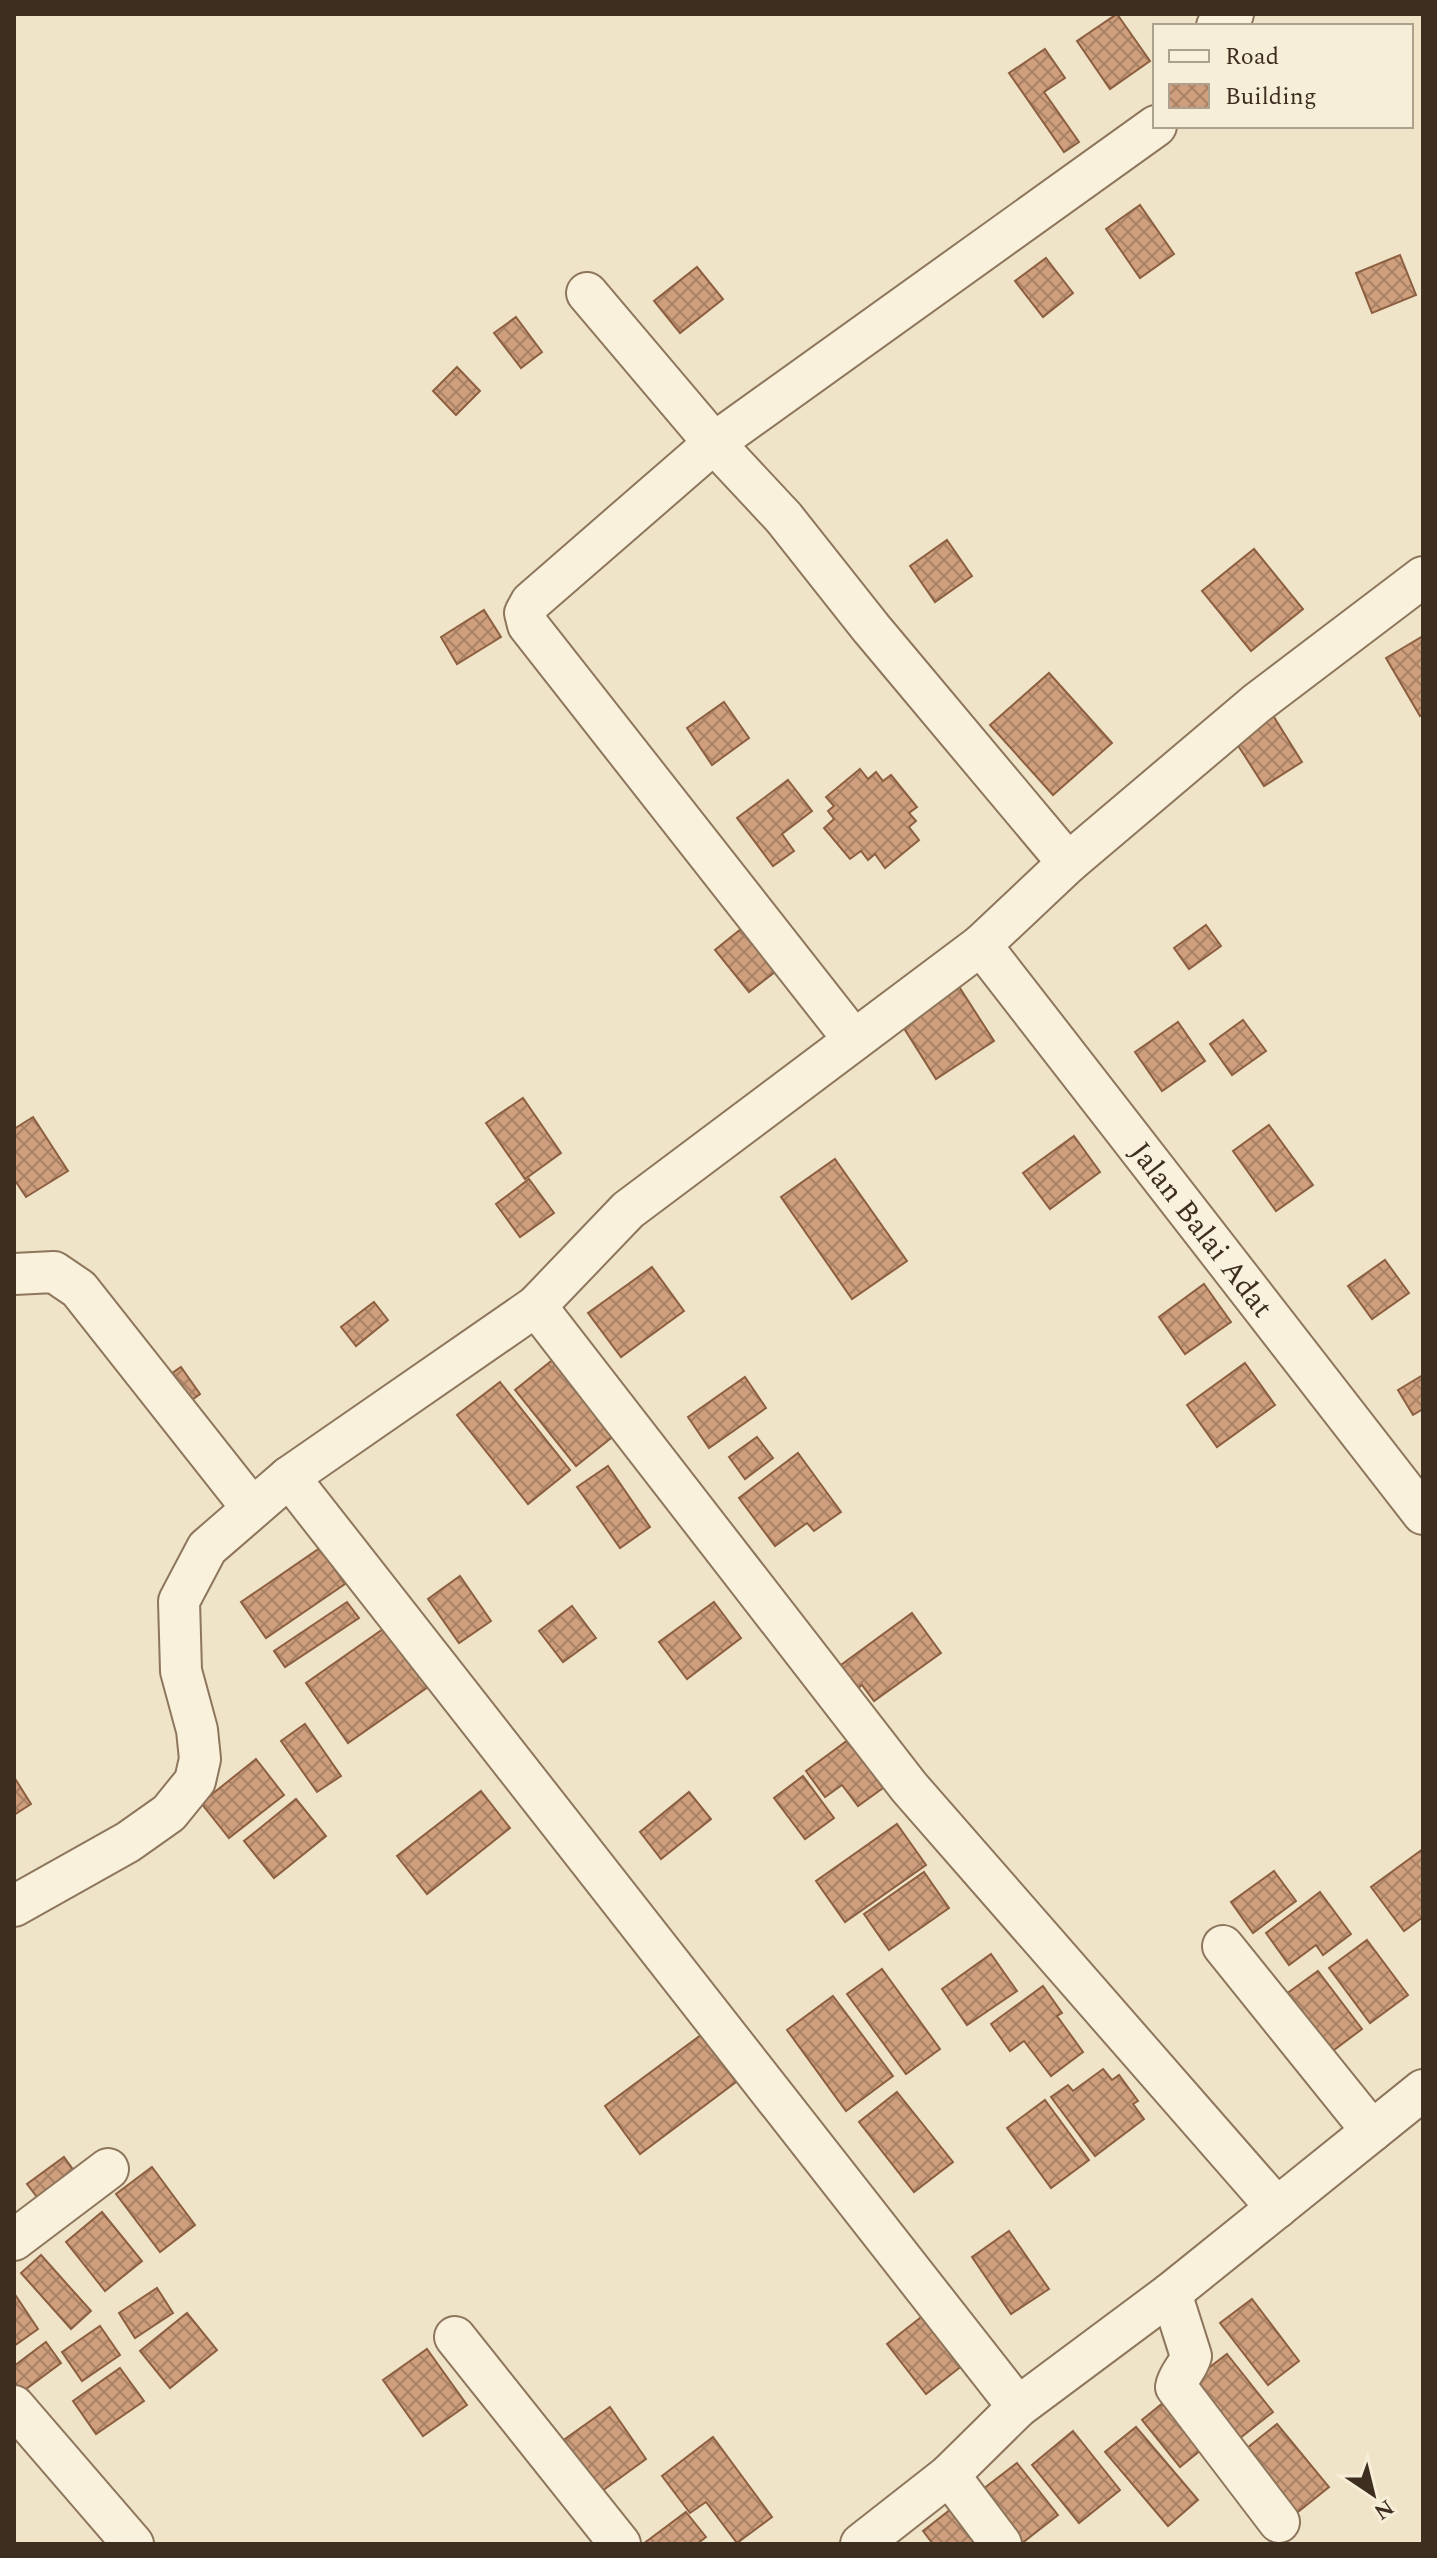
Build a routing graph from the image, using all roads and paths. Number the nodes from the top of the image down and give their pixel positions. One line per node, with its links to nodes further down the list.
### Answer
1 (1153, 128): 3 (street)
2 (587, 293): 3 (street)
3 (714, 443): 5 (street); 7 (street)
4 (1423, 577): 5 (street)
5 (1068, 863): 6 (street)
6 (981, 945): 7 (street); 12 (street, Jalan Balai Adat)
7 (854, 1040): 9 (street)
8 (14, 1274): 11 (street)
9 (536, 1306): 10 (street); 18 (street)
10 (289, 1477): 11 (street); 23 (street)
11 (252, 1508): 13 (street)
12 (1423, 1514)
13 (14, 1906)
14 (1223, 1946): 16 (street)
15 (1423, 2090): 16 (street)
16 (1372, 2131): 18 (street)
17 (108, 2169): 19 (street)
18 (1277, 2208): 20 (street)
19 (14, 2240)
20 (1171, 2293): 23 (street); 25 (street)
21 (455, 2337): 28 (street)
22 (14, 2406): 27 (street)
23 (1018, 2407): 24 (street)
24 (949, 2475): 26 (street); 29 (street)
25 (1279, 2522)
26 (880, 2538)
27 (133, 2544)
28 (620, 2544)
29 (1001, 2544)

